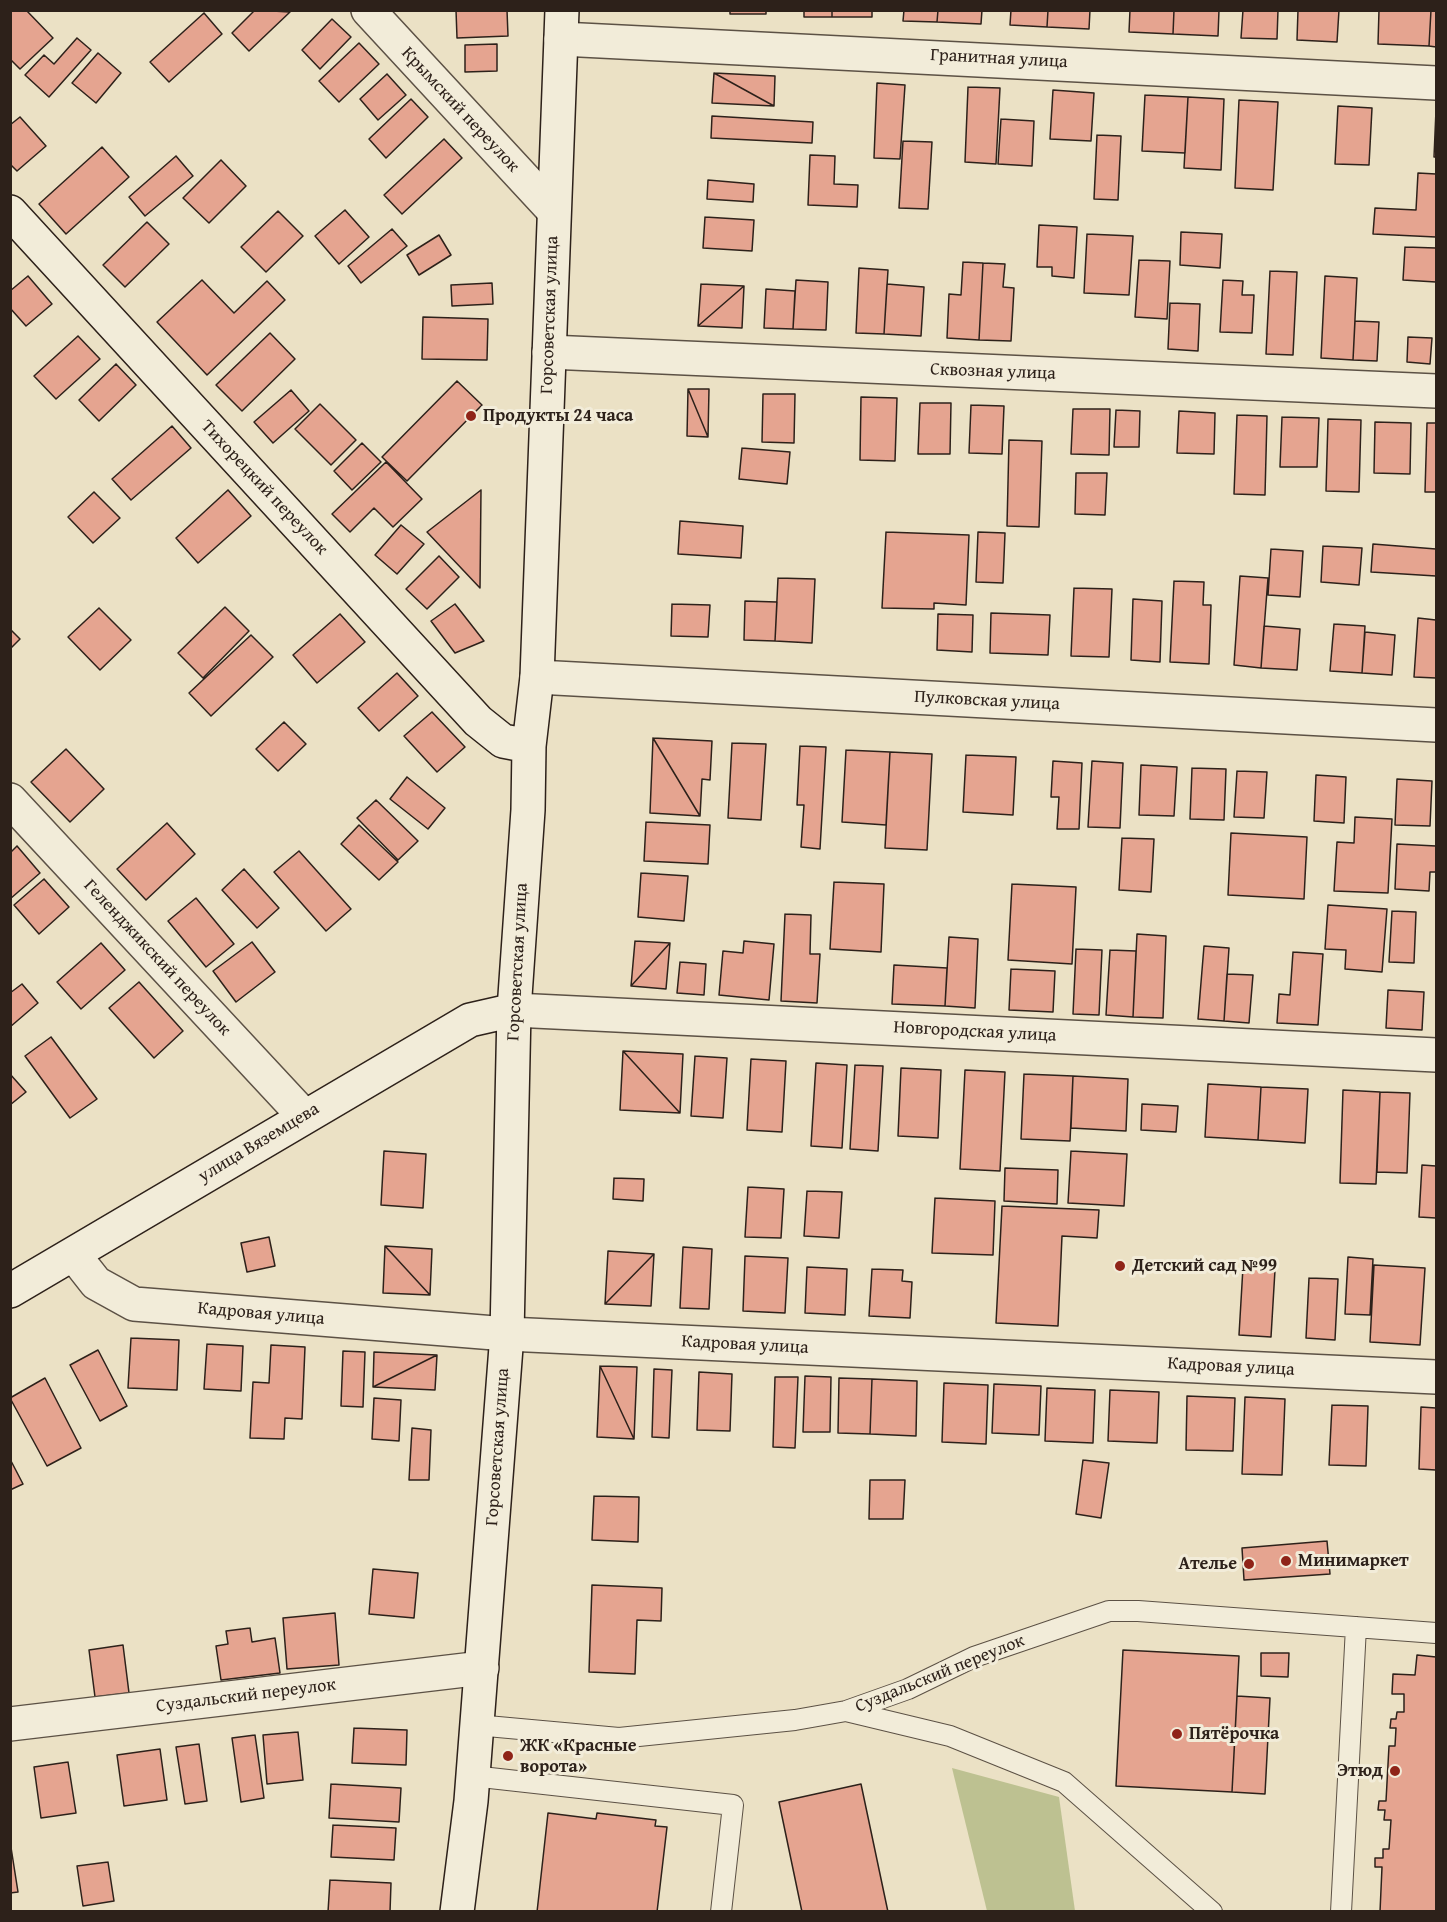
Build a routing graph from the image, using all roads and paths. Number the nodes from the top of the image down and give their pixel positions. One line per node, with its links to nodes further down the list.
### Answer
1 (368, 10): 4 (street, Крымский переулок)
2 (562, 25): 3 (street, Гранитная улица); 4 (street, Горсоветская улица)
3 (1437, 83)
4 (553, 210): 6 (street, Горсоветская улица)
5 (10, 212): 10 (street, Тихорецкий переулок)
6 (549, 352): 7 (street, Сквозная улица); 8 (street, Горсоветская улица)
7 (1437, 391)
8 (537, 677): 9 (street, Пулковская улица); 10 (street, Горсоветская улица)
9 (1437, 725)
10 (529, 746): 12 (street, Горсоветская улица)
11 (10, 800): 14 (street, Геленджикский переулок)
12 (514, 1010): 13 (street, Новгородская улица); 14 (street, улица Вяземцева); 17 (street, Горсоветская улица)
13 (1437, 1055)
14 (304, 1116): 15 (street, улица Вяземцева)
15 (74, 1255): 16 (street, улица Вяземцева); 17 (street, Кадровая улица)
16 (10, 1291)
17 (507, 1334): 18 (street, Кадровая улица); 21 (street, Горсоветская улица)
18 (1437, 1377)
19 (1356, 1627): 20 (lane, Суздальский переулок); 22 (lane, Суздальский переулок); 29 (lane)
20 (1437, 1633)
21 (482, 1668): 23 (street, Суздальский переулок); 24 (street, Горсоветская улица)
22 (846, 1711): 24 (lane, Суздальский переулок); 28 (lane)
23 (10, 1724)
24 (476, 1725): 25 (street, Горсоветская улица)
25 (472, 1776): 26 (street, Горсоветская улица); 27 (lane)
26 (457, 1911)
27 (721, 1911)
28 (1212, 1911)
29 (1341, 1911)

